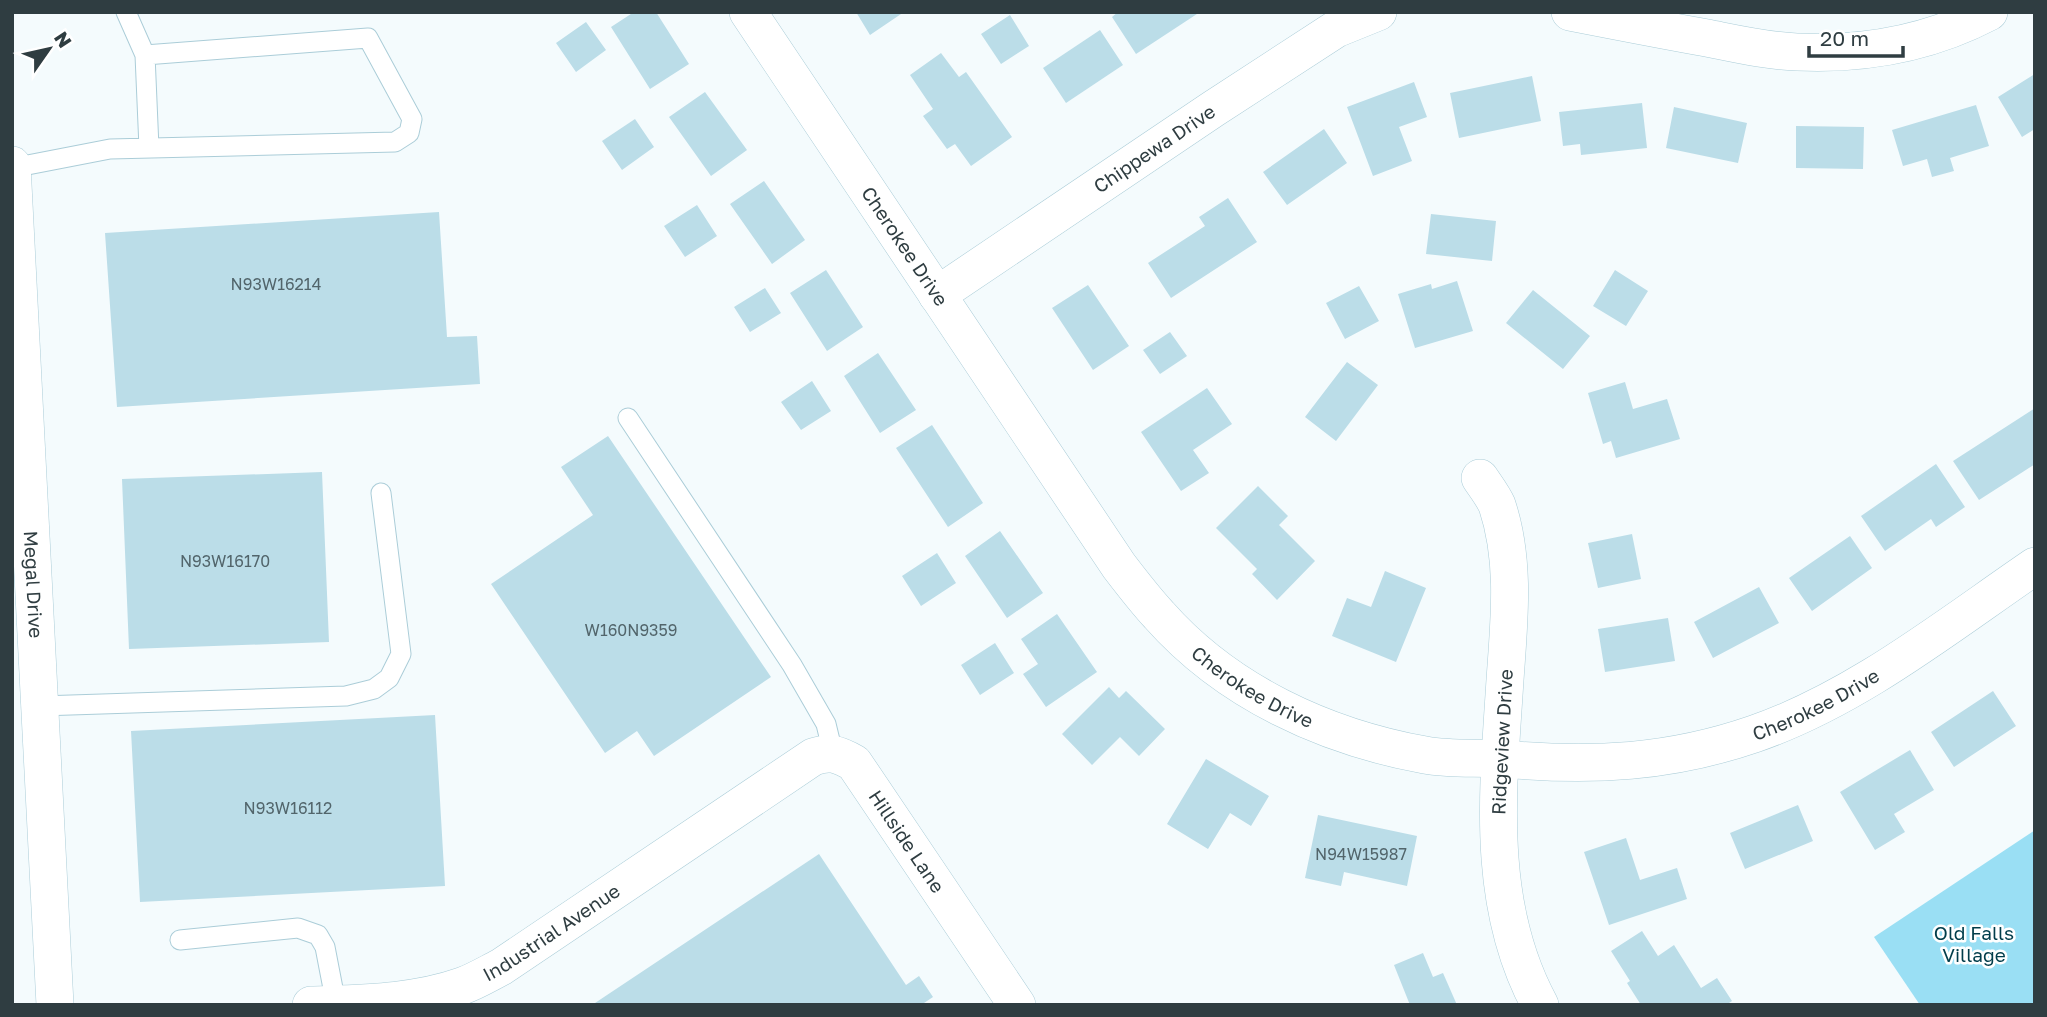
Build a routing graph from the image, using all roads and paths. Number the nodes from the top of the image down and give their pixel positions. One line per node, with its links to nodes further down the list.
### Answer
1 (126, 12): 6 (lane)
2 (748, 12): 9 (street, Cherokee Drive)
3 (1378, 12): 9 (street, Chippewa Drive)
4 (1570, 12): 5 (street)
5 (1989, 12)
6 (145, 55): 7 (lane); 7 (lane)
7 (149, 148): 8 (lane)
8 (12, 167): 14 (street, Megal Drive)
9 (937, 295): 16 (street, Cherokee Drive)
10 (628, 418): 15 (lane)
11 (1480, 478): 16 (street, Ridgeview Drive)
12 (381, 493): 14 (lane)
13 (2035, 566): 16 (street, Cherokee Drive)
14 (40, 706): 19 (street, Megal Drive)
15 (833, 753): 18 (street, Industrial Avenue); 20 (street, Hillside Lane)
16 (1500, 759): 21 (street, Ridgeview Drive)
17 (180, 940): 18 (lane)
18 (323, 1004)
19 (55, 1005)
20 (1017, 1005)
21 (1540, 1005)

